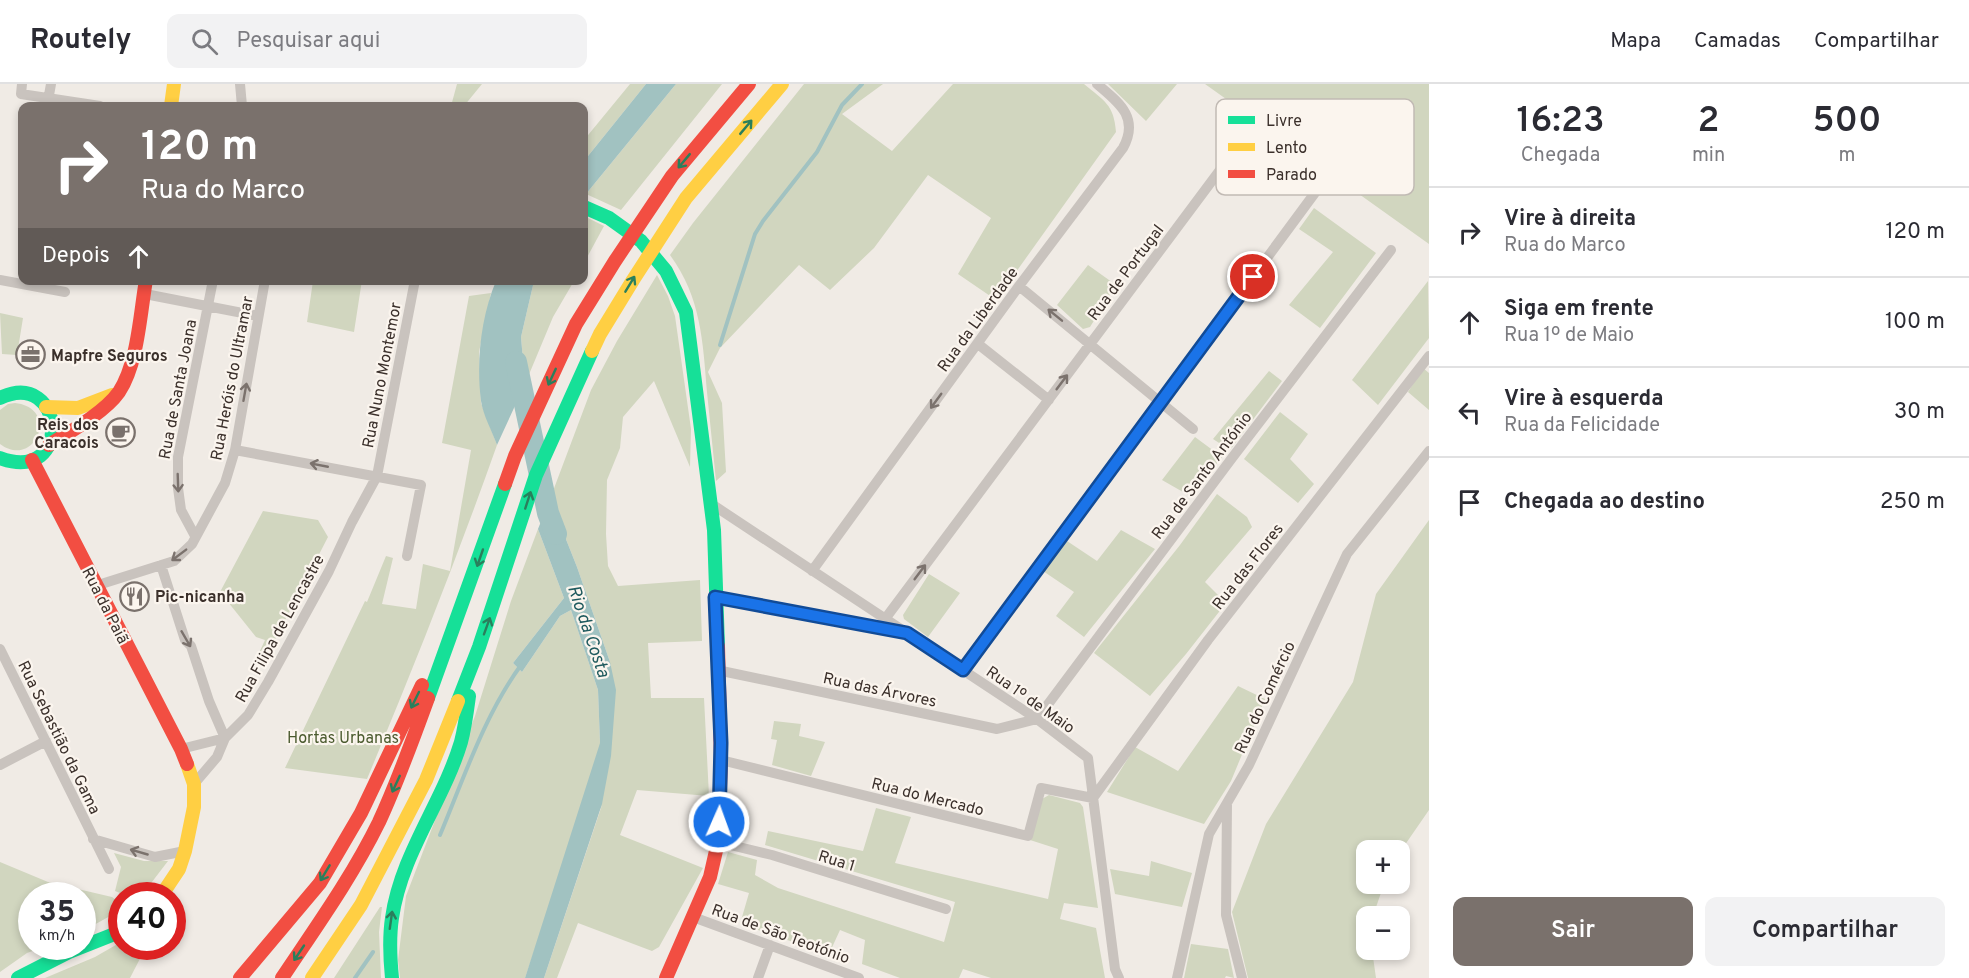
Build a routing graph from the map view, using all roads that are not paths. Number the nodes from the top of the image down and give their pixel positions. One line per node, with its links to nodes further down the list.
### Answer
1 (22, 84): 8 (street)
2 (51, 84): 8 (street)
3 (174, 84): 9 (main road)
4 (240, 84): 10 (street)
5 (749, 84): 49 (main road, one-way to 49)
6 (782, 84): 53 (main road, one-way to 6)
7 (1097, 84): 21 (street, Rua da Liberdade)
8 (48, 102)
9 (172, 102)
10 (242, 102)
11 (1216, 175): 27 (street, Rua de Portugal)
12 (1313, 195): 32 (street)
13 (588, 209): 43 (main road)
14 (1391, 250): 58 (street, Rua de Santo António)
15 (0, 280): 16 (street)
16 (18, 283)
17 (27, 285): 23 (street)
18 (212, 285): 24 (street, Rua de Santa Joana)
19 (264, 285): 25 (street, Rua Heróis do Ultramar)
20 (414, 285): 42 (street, Rua Nuno Montemor)
21 (1019, 286): 26 (street, Rua da Liberdade); 27 (street, one-way to 21)
22 (145, 287): 24 (street); 29 (main road)
23 (65, 292)
24 (208, 306): 25 (street); 44 (street, Rua de Santa Joana, one-way to 44)
25 (258, 316): 36 (street, Rua Heróis do Ultramar, one-way to 25)
26 (978, 344): 31 (street); 47 (street, Rua da Liberdade, one-way to 47)
27 (1091, 344): 31 (street, Rua de Portugal, one-way to 27); 32 (street)
28 (1429, 356): 65 (street, Rua das Flores)
29 (118, 393): 33 (main road); 35 (main road)
30 (0, 398): 33 (main road)
31 (1048, 400): 51 (street, Rua de Portugal, one-way to 31)
32 (1161, 402): 34 (street); 56 (street)
33 (46, 407): 35 (main road)
34 (1193, 429)
35 (49, 445): 39 (main road)
36 (235, 450): 42 (street, one-way to 36); 44 (street, Rua Heróis do Ultramar)
37 (1429, 451): 66 (street, Rua do Comércio)
38 (0, 458): 40 (main road)
39 (32, 460): 40 (main road); 48 (main road, Rua da Paiã)
40 (14, 463): 41 (main road)
41 (0, 472)
42 (376, 476): 45 (street); 59 (street, Rua Filipa de Lencastre)
43 (710, 503): 47 (street, Rua 1º de Maio); 50 (main road)
44 (195, 536): 46 (street, Rua Heróis do Ultramar, one-way to 46)
45 (407, 556)
46 (161, 565): 48 (street, Rua Heróis do Ultramar); 59 (street, one-way to 59)
47 (812, 571): 51 (street, Rua 1º de Maio)
48 (95, 586): 61 (main road, Rua da Paiã)
49 (469, 589): 78 (main road, one-way to 78); 79 (main road, one-way to 79)
50 (715, 597): 52 (street); 55 (main road)
51 (885, 619): 52 (street, Rua 1º de Maio)
52 (907, 633): 56 (street, Rua 1º de Maio)
53 (479, 647): 80 (main road); 81 (main road, one-way to 53)
54 (0, 649): 57 (street, Rua Sebastião da Gama)
55 (717, 670): 58 (street, Rua das Árvores); 62 (main road)
56 (963, 670): 58 (street, Rua 1º de Maio)
57 (5, 671): 60 (street, Rua Sebastião da Gama)
58 (1038, 719): 65 (street, Rua 1º de Maio)
59 (225, 738): 61 (street); 64 (street, Rua Filipa de Lencastre)
60 (46, 741): 63 (street); 67 (street, Rua Sebastião da Gama)
61 (181, 749): 64 (main road, Rua da Paiã)
62 (721, 760): 65 (street, Rua do Mercado); 68 (main road)
63 (0, 765)
64 (194, 784): 69 (main road)
65 (1093, 798): 85 (street, Rua 1º de Maio)
66 (1227, 803): 86 (street, Rua do Comércio); 87 (street)
67 (93, 838): 69 (street, Rua Sebastião da Gama, one-way to 67); 70 (street, Rua Sebastião da Gama)
68 (718, 842): 72 (street, Rua 1); 73 (main road)
69 (185, 850): 71 (main road)
70 (109, 869)
71 (170, 882)
72 (946, 909)
73 (693, 917): 75 (street, Rua de São Teotónio); 82 (main road)
74 (108, 937): 77 (main road)
75 (770, 945): 76 (street, Rua de São Teotónio); 83 (street)
76 (832, 973): 84 (street, Rua de São Teotónio)
77 (18, 978)
78 (240, 978)
79 (282, 978)
80 (312, 978)
81 (392, 978)
82 (666, 978)
83 (758, 978)
84 (860, 978)
85 (1119, 978)
86 (1176, 978)
87 (1242, 978)

